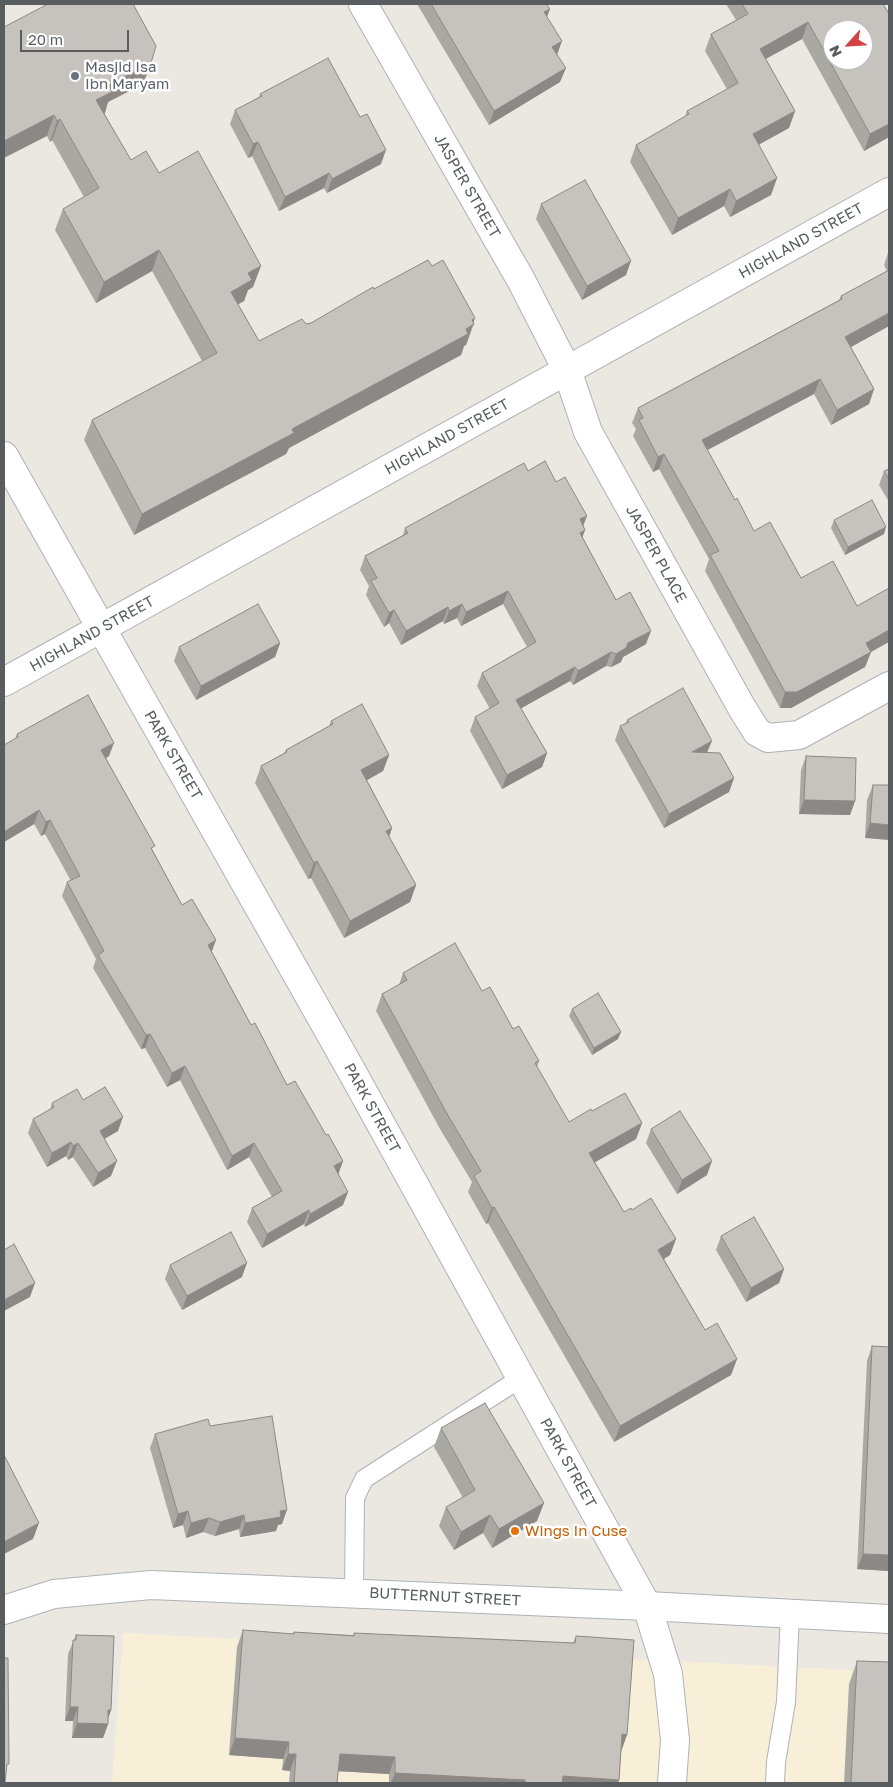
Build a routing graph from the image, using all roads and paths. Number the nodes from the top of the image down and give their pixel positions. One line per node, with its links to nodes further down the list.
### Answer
1 (364, 4): 3 (street, JASPER STREET)
2 (889, 192): 3 (street, HIGHLAND STREET)
3 (567, 370): 5 (street, HIGHLAND STREET); 7 (street, JASPER PLACE)
4 (4, 456): 5 (street, PARK STREET)
5 (102, 629): 6 (street, HIGHLAND STREET); 8 (street, PARK STREET)
6 (4, 682)
7 (889, 686)
8 (521, 1378): 9 (lane); 10 (street, PARK STREET)
9 (354, 1593): 10 (street, BUTTERNUT STREET); 11 (street, BUTTERNUT STREET)
10 (647, 1606): 12 (street, BUTTERNUT STREET); 14 (street, PARK STREET)
11 (4, 1610)
12 (790, 1613): 13 (street, BUTTERNUT STREET); 15 (lane)
13 (889, 1619)
14 (672, 1783)
15 (775, 1783)

